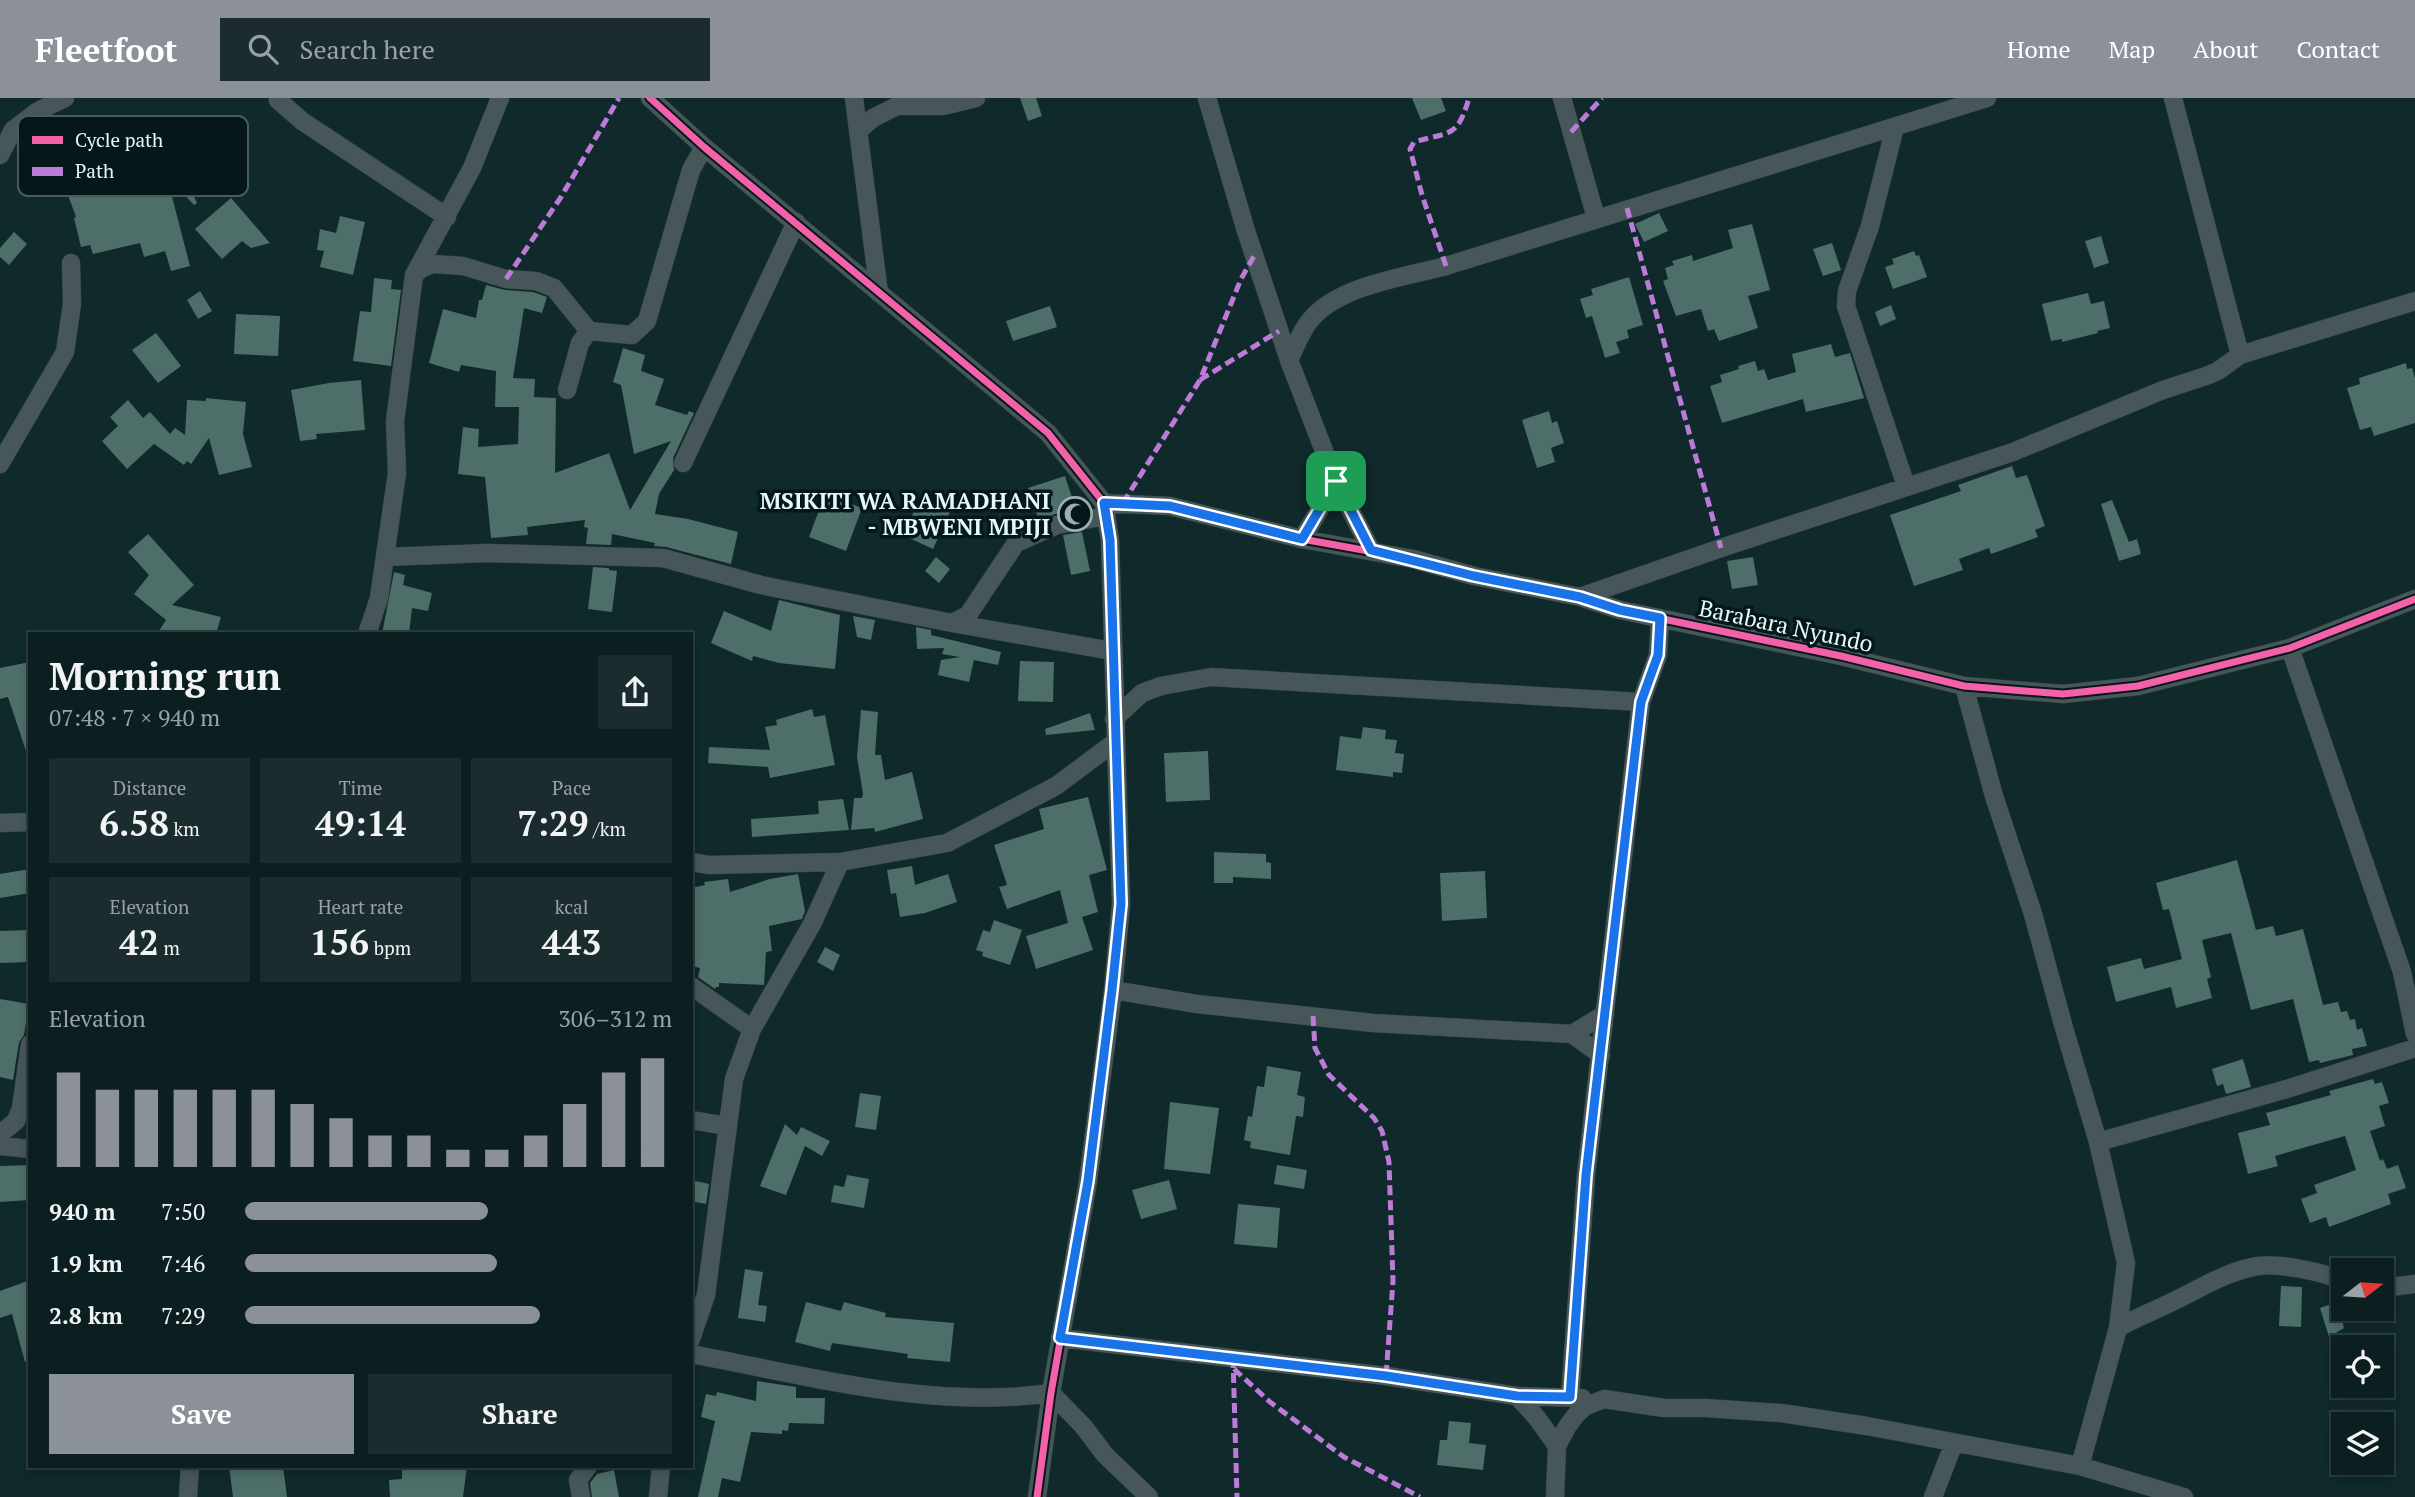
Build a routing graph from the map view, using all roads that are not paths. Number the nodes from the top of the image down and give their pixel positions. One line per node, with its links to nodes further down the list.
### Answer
1 (65, 98): 11 (street)
2 (278, 98): 17 (street)
3 (500, 98): 17 (street)
4 (650, 98): 15 (street)
5 (853, 98): 14 (street)
6 (976, 98): 14 (street)
7 (1207, 98): 26 (street)
8 (1562, 98): 18 (street)
9 (1987, 98): 13 (street)
10 (2173, 98): 25 (street)
11 (31, 116)
12 (18, 126): 16 (street)
13 (1895, 127): 18 (street); 31 (street)
14 (858, 131): 22 (street)
15 (704, 147): 19 (street); 24 (street)
16 (0, 155)
17 (447, 217): 21 (street)
18 (1596, 218): 26 (street)
19 (796, 222): 22 (street); 28 (street)
20 (71, 263): 29 (street)
21 (414, 275): 24 (street); 35 (street)
22 (878, 293): 32 (street)
23 (2415, 301): 25 (street)
24 (589, 331): 27 (street)
25 (2240, 355): 31 (street)
26 (1289, 360): 30 (street)
27 (567, 390)
28 (683, 463)
29 (0, 464)
30 (1336, 481): 33 (street); 34 (street)
31 (1906, 486): 36 (street)
32 (1105, 509): 33 (street, Barabara Nyundo); 39 (street, Barabara Nyundo); 42 (street)
33 (1302, 539): 34 (street, Barabara Nyundo)
34 (1371, 550): 36 (street, Barabara Nyundo)
35 (385, 557): 39 (street); 40 (street)
36 (1580, 597): 38 (street, Barabara Nyundo)
37 (2415, 599): 41 (street, Barabara Nyundo)
38 (1660, 618): 43 (street, Barabara Nyundo); 44 (street)
39 (952, 623): 42 (street)
40 (368, 632)
41 (2290, 648): 43 (street, Barabara Nyundo); 51 (street)
42 (1112, 650): 45 (street)
43 (1964, 686): 64 (street)
44 (1641, 702): 45 (street); 54 (street)
45 (1114, 719): 46 (street)
46 (1115, 742): 50 (street); 53 (street)
47 (28, 822): 48 (street)
48 (0, 823)
49 (693, 862): 50 (street)
50 (840, 862): 55 (street)
51 (2408, 971): 57 (street)
52 (693, 987): 55 (street)
53 (1112, 990): 56 (street); 72 (street)
54 (1605, 1014): 56 (street); 59 (street)
55 (752, 1029): 62 (street)
56 (1572, 1034): 59 (street)
57 (2415, 1034)
58 (2415, 1048): 64 (street)
59 (1601, 1055): 76 (street)
60 (28, 1058): 63 (street)
61 (693, 1120): 62 (street)
62 (727, 1126): 71 (street)
63 (0, 1134)
64 (2098, 1142): 70 (street)
65 (0, 1146): 66 (street)
66 (28, 1149)
67 (2331, 1276): 70 (street)
68 (2415, 1284): 69 (street)
69 (2394, 1287)
70 (2118, 1328): 80 (street)
71 (693, 1333)
72 (1060, 1338): 74 (street); 75 (street)
73 (693, 1354): 74 (street)
74 (1051, 1393): 87 (street); 88 (street)
75 (1517, 1396): 76 (street); 79 (street)
76 (1570, 1397): 77 (street)
77 (1604, 1399): 78 (street); 79 (street)
78 (1954, 1443): 80 (street); 90 (street)
79 (1557, 1446): 89 (street)
80 (2080, 1466): 91 (street)
81 (190, 1468): 84 (street)
82 (587, 1468): 85 (street)
83 (661, 1468): 86 (street)
84 (188, 1497)
85 (581, 1497)
86 (658, 1497)
87 (1037, 1497)
88 (1149, 1497)
89 (1555, 1497)
90 (1933, 1497)
91 (2184, 1497)

